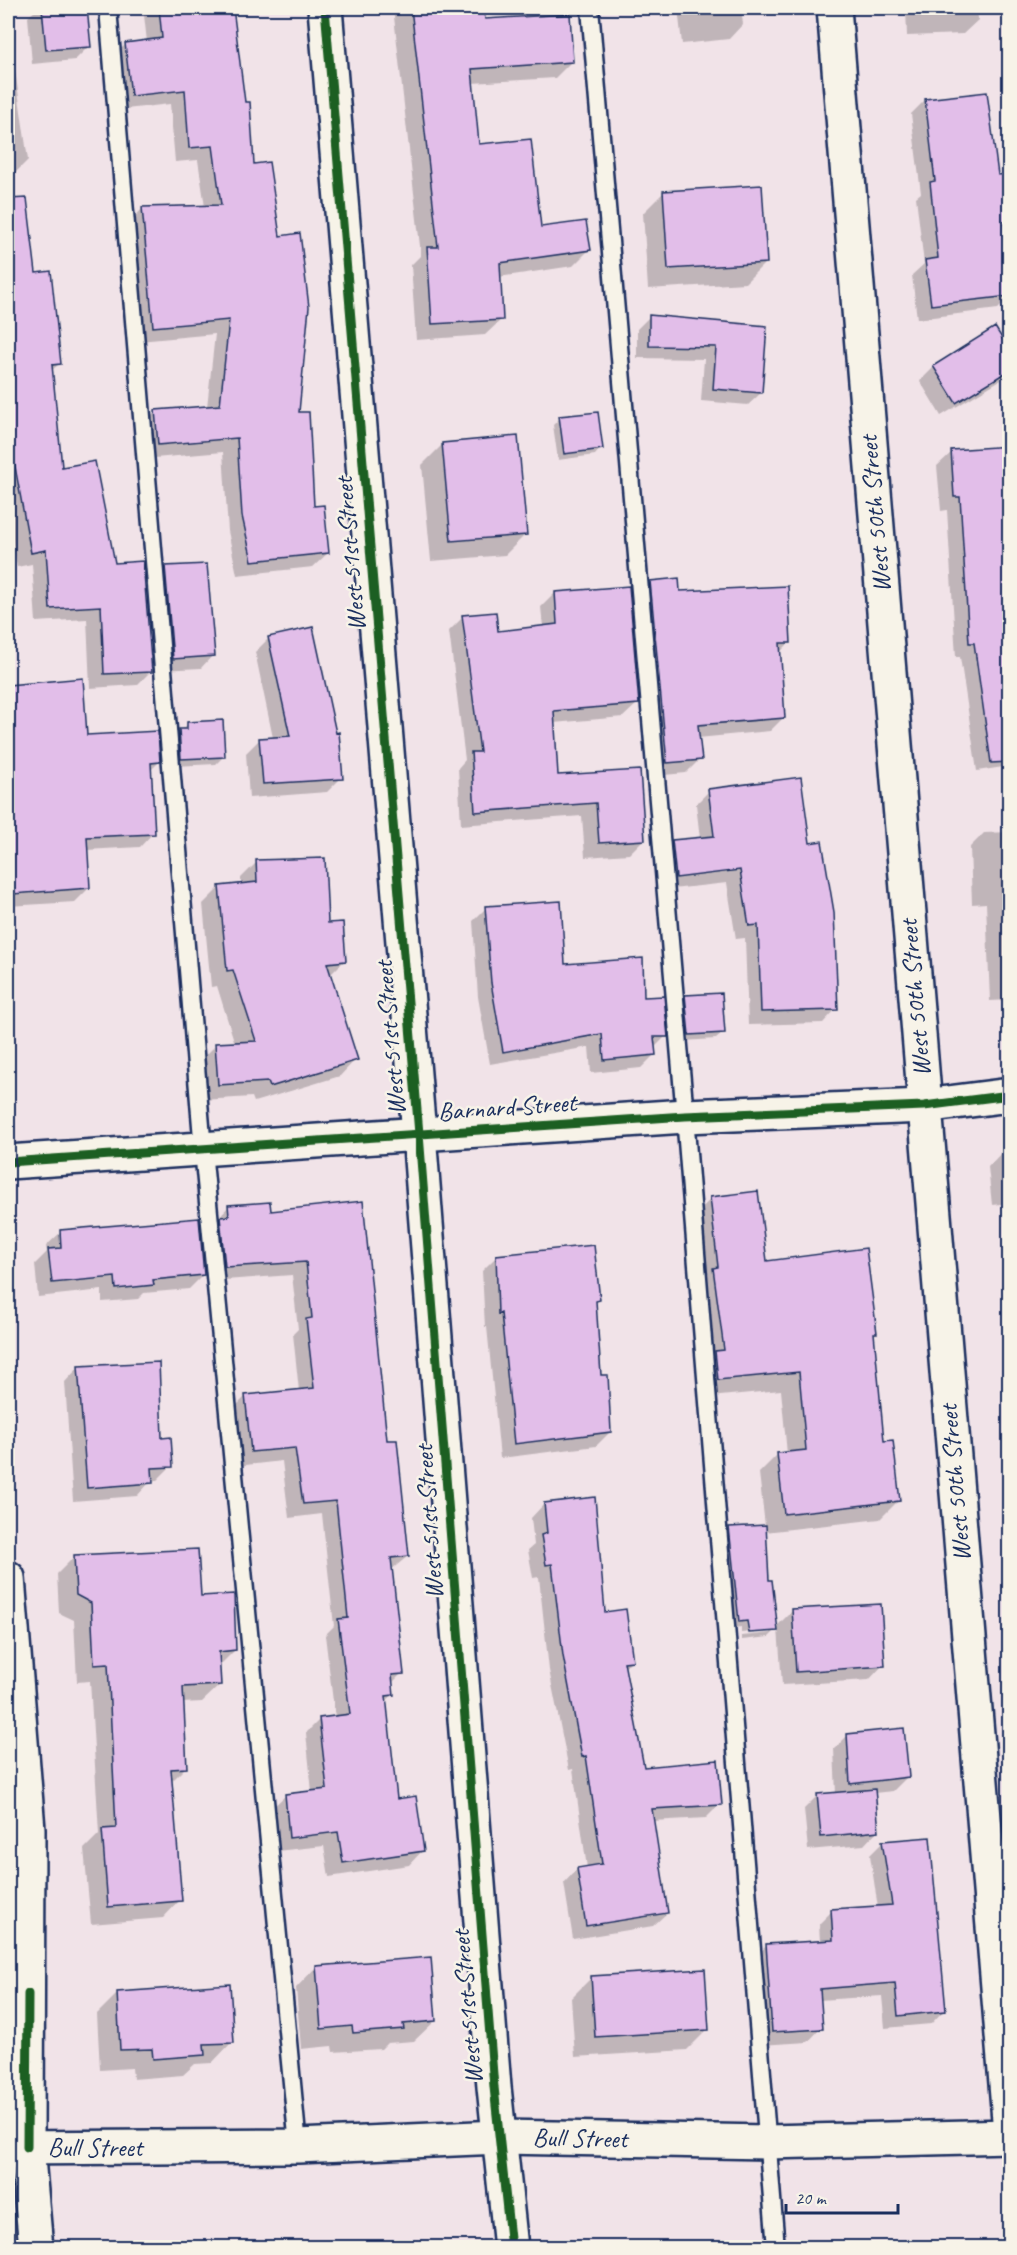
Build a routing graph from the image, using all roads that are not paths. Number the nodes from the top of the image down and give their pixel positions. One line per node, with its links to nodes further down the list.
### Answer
1 (108, 8): 9 (lane)
2 (325, 8): 8 (street, West 51st Street)
3 (590, 8): 7 (lane)
4 (834, 8): 6 (street, West 50th Street)
5 (1010, 1095): 6 (street, Barnard Street)
6 (924, 1106): 7 (street, Barnard Street); 13 (street, West 50th Street)
7 (685, 1116): 8 (street, Barnard Street); 15 (lane)
8 (419, 1134): 9 (street, Barnard Street); 14 (street, West 51st Street)
9 (203, 1150): 10 (street, Barnard Street); 16 (lane)
10 (8, 1162)
11 (8, 1578): 12 (street)
12 (15, 1763): 17 (street)
13 (1010, 2134): 15 (street, Bull Street)
14 (499, 2137): 15 (street, Bull Street); 16 (street, Bull Street); 19 (street, West 51st Street)
15 (766, 2142): 20 (lane)
16 (298, 2146): 17 (street, Bull Street)
17 (17, 2147): 18 (street)
18 (36, 2247)
19 (511, 2247)
20 (776, 2247)

